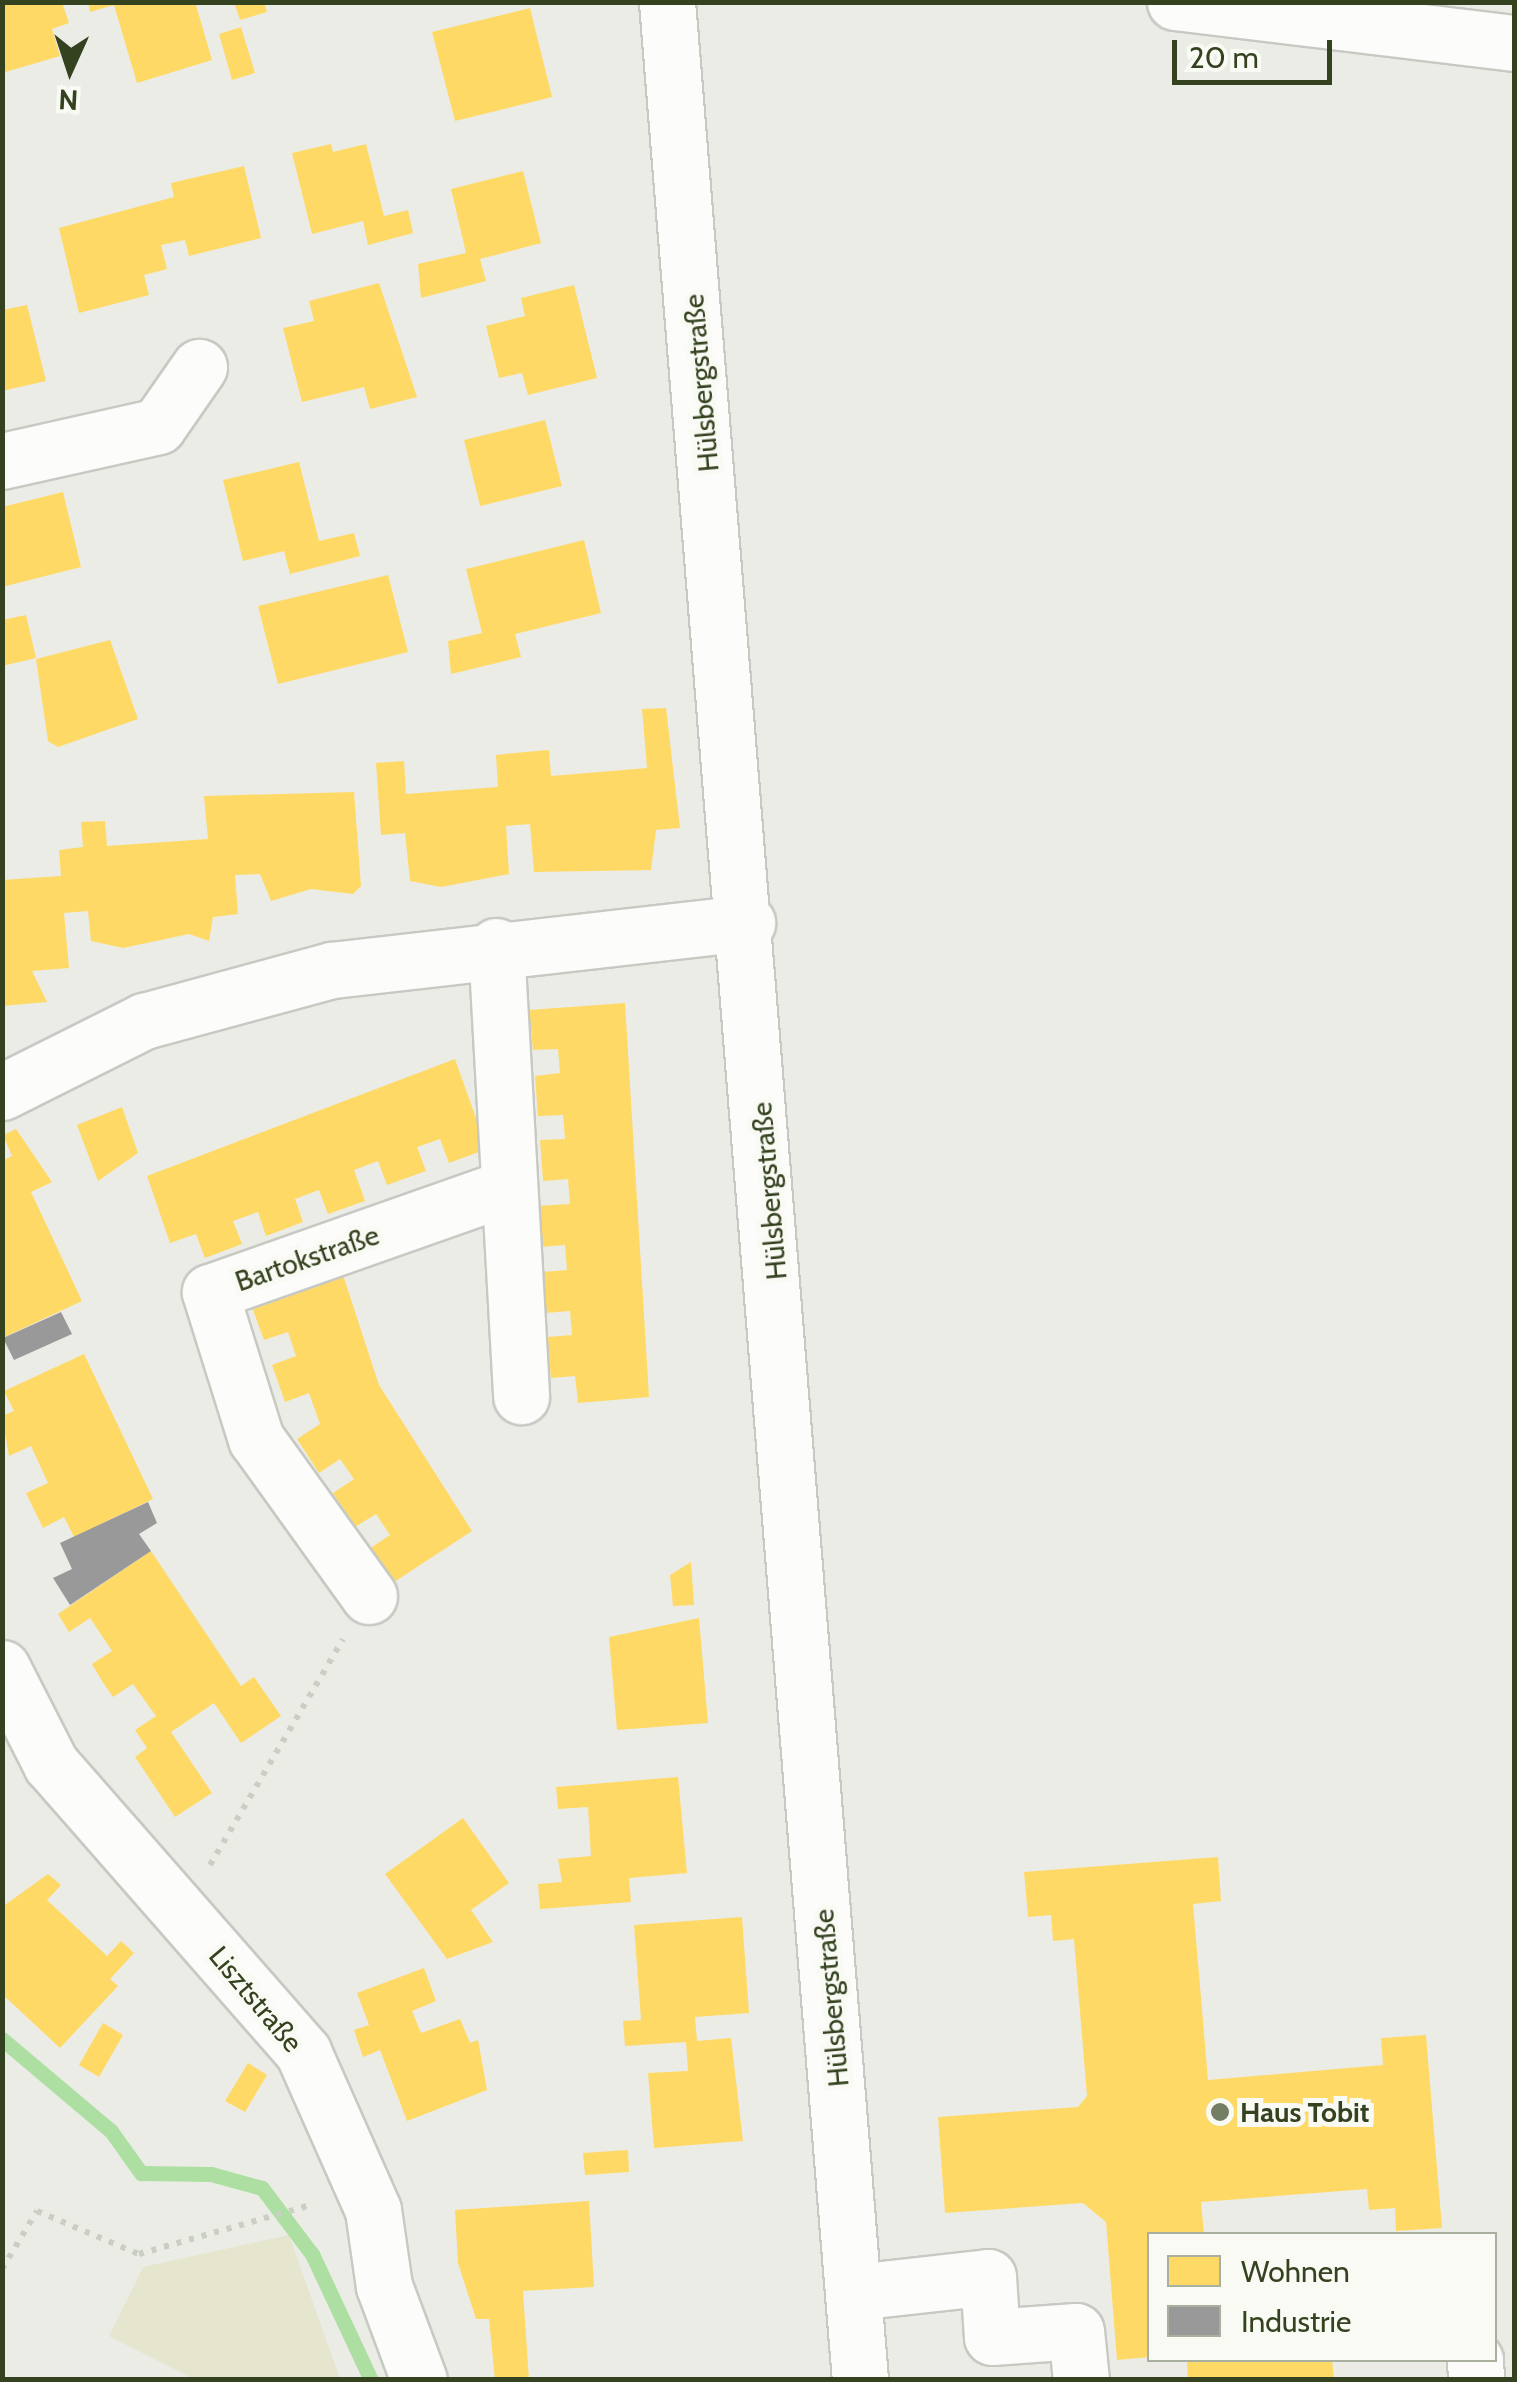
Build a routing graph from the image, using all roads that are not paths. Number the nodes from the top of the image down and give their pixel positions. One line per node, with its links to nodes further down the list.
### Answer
1 (667, 2): 6 (street, Hülsbergstraße)
2 (1205, 5): 3 (street)
3 (1514, 42)
4 (198, 367): 5 (street)
5 (2, 461)
6 (747, 923): 7 (street); 13 (street, Hülsbergstraße)
7 (496, 946): 8 (street); 9 (street)
8 (2, 1092)
9 (506, 1188): 10 (street); 11 (street, Bartokstraße)
10 (522, 1396)
11 (369, 1596)
12 (2, 1668): 14 (street, Lisztstraße)
13 (855, 2292): 15 (street, Hülsbergstraße); 16 (street)
14 (419, 2380)
15 (860, 2380)
16 (1080, 2380)

